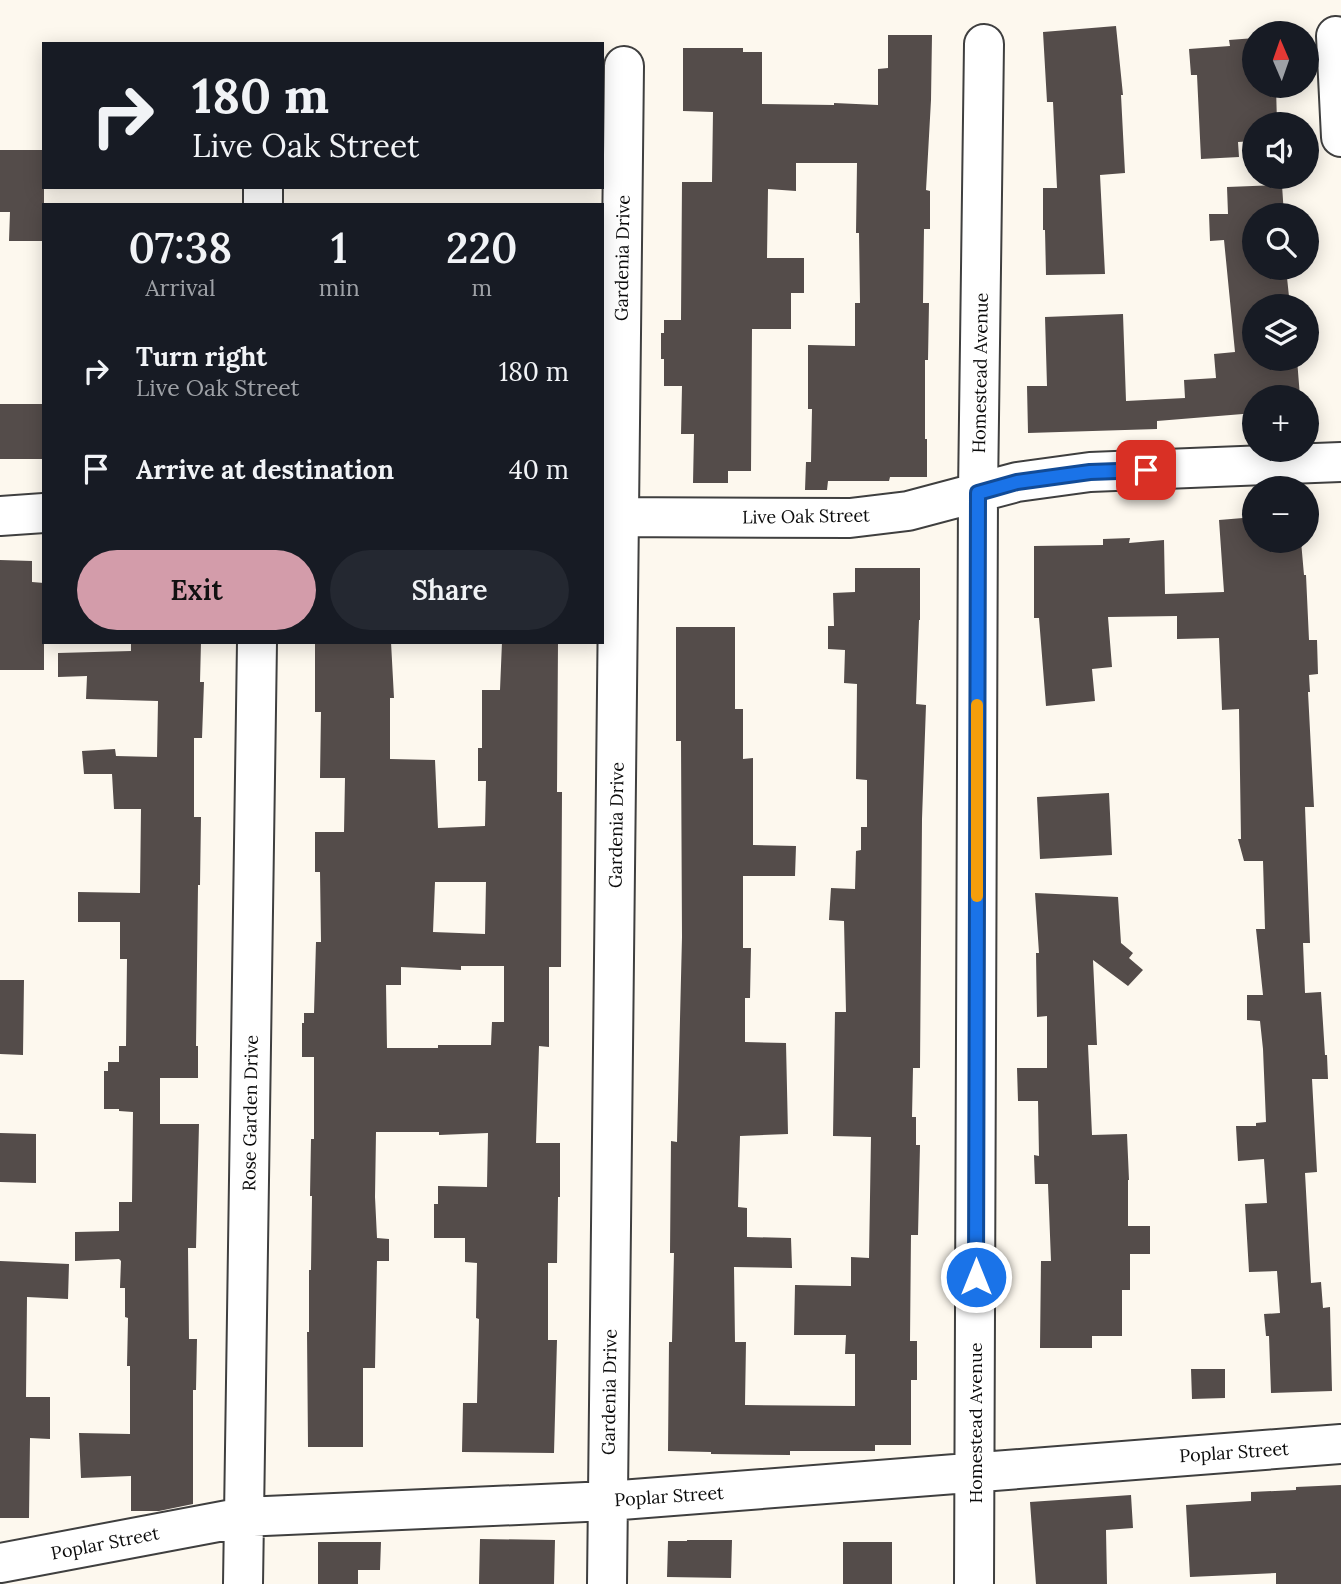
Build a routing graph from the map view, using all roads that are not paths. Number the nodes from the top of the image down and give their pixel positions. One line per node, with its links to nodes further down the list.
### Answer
1 (1336, 36): 4 (street)
2 (984, 44): 6 (street, Homestead Avenue)
3 (624, 66): 9 (street, Gardenia Drive)
4 (1341, 137)
5 (1341, 462): 6 (street, Live Oak Street)
6 (978, 493): 9 (street, Live Oak Street); 12 (street, Homestead Avenue)
7 (42, 513): 8 (street)
8 (0, 516)
9 (611, 517): 13 (street, Gardenia Drive)
10 (257, 644): 14 (street, Rose Garden Drive)
11 (1341, 1444): 12 (street, Poplar Street)
12 (975, 1473): 13 (street, Poplar Street); 18 (street, Homestead Avenue)
13 (608, 1501): 14 (street, Poplar Street); 17 (street, Gardenia Drive)
14 (244, 1517): 15 (street, Poplar Street); 16 (street, Rose Garden Drive)
15 (0, 1563)
16 (243, 1584)
17 (607, 1584)
18 (974, 1584)

